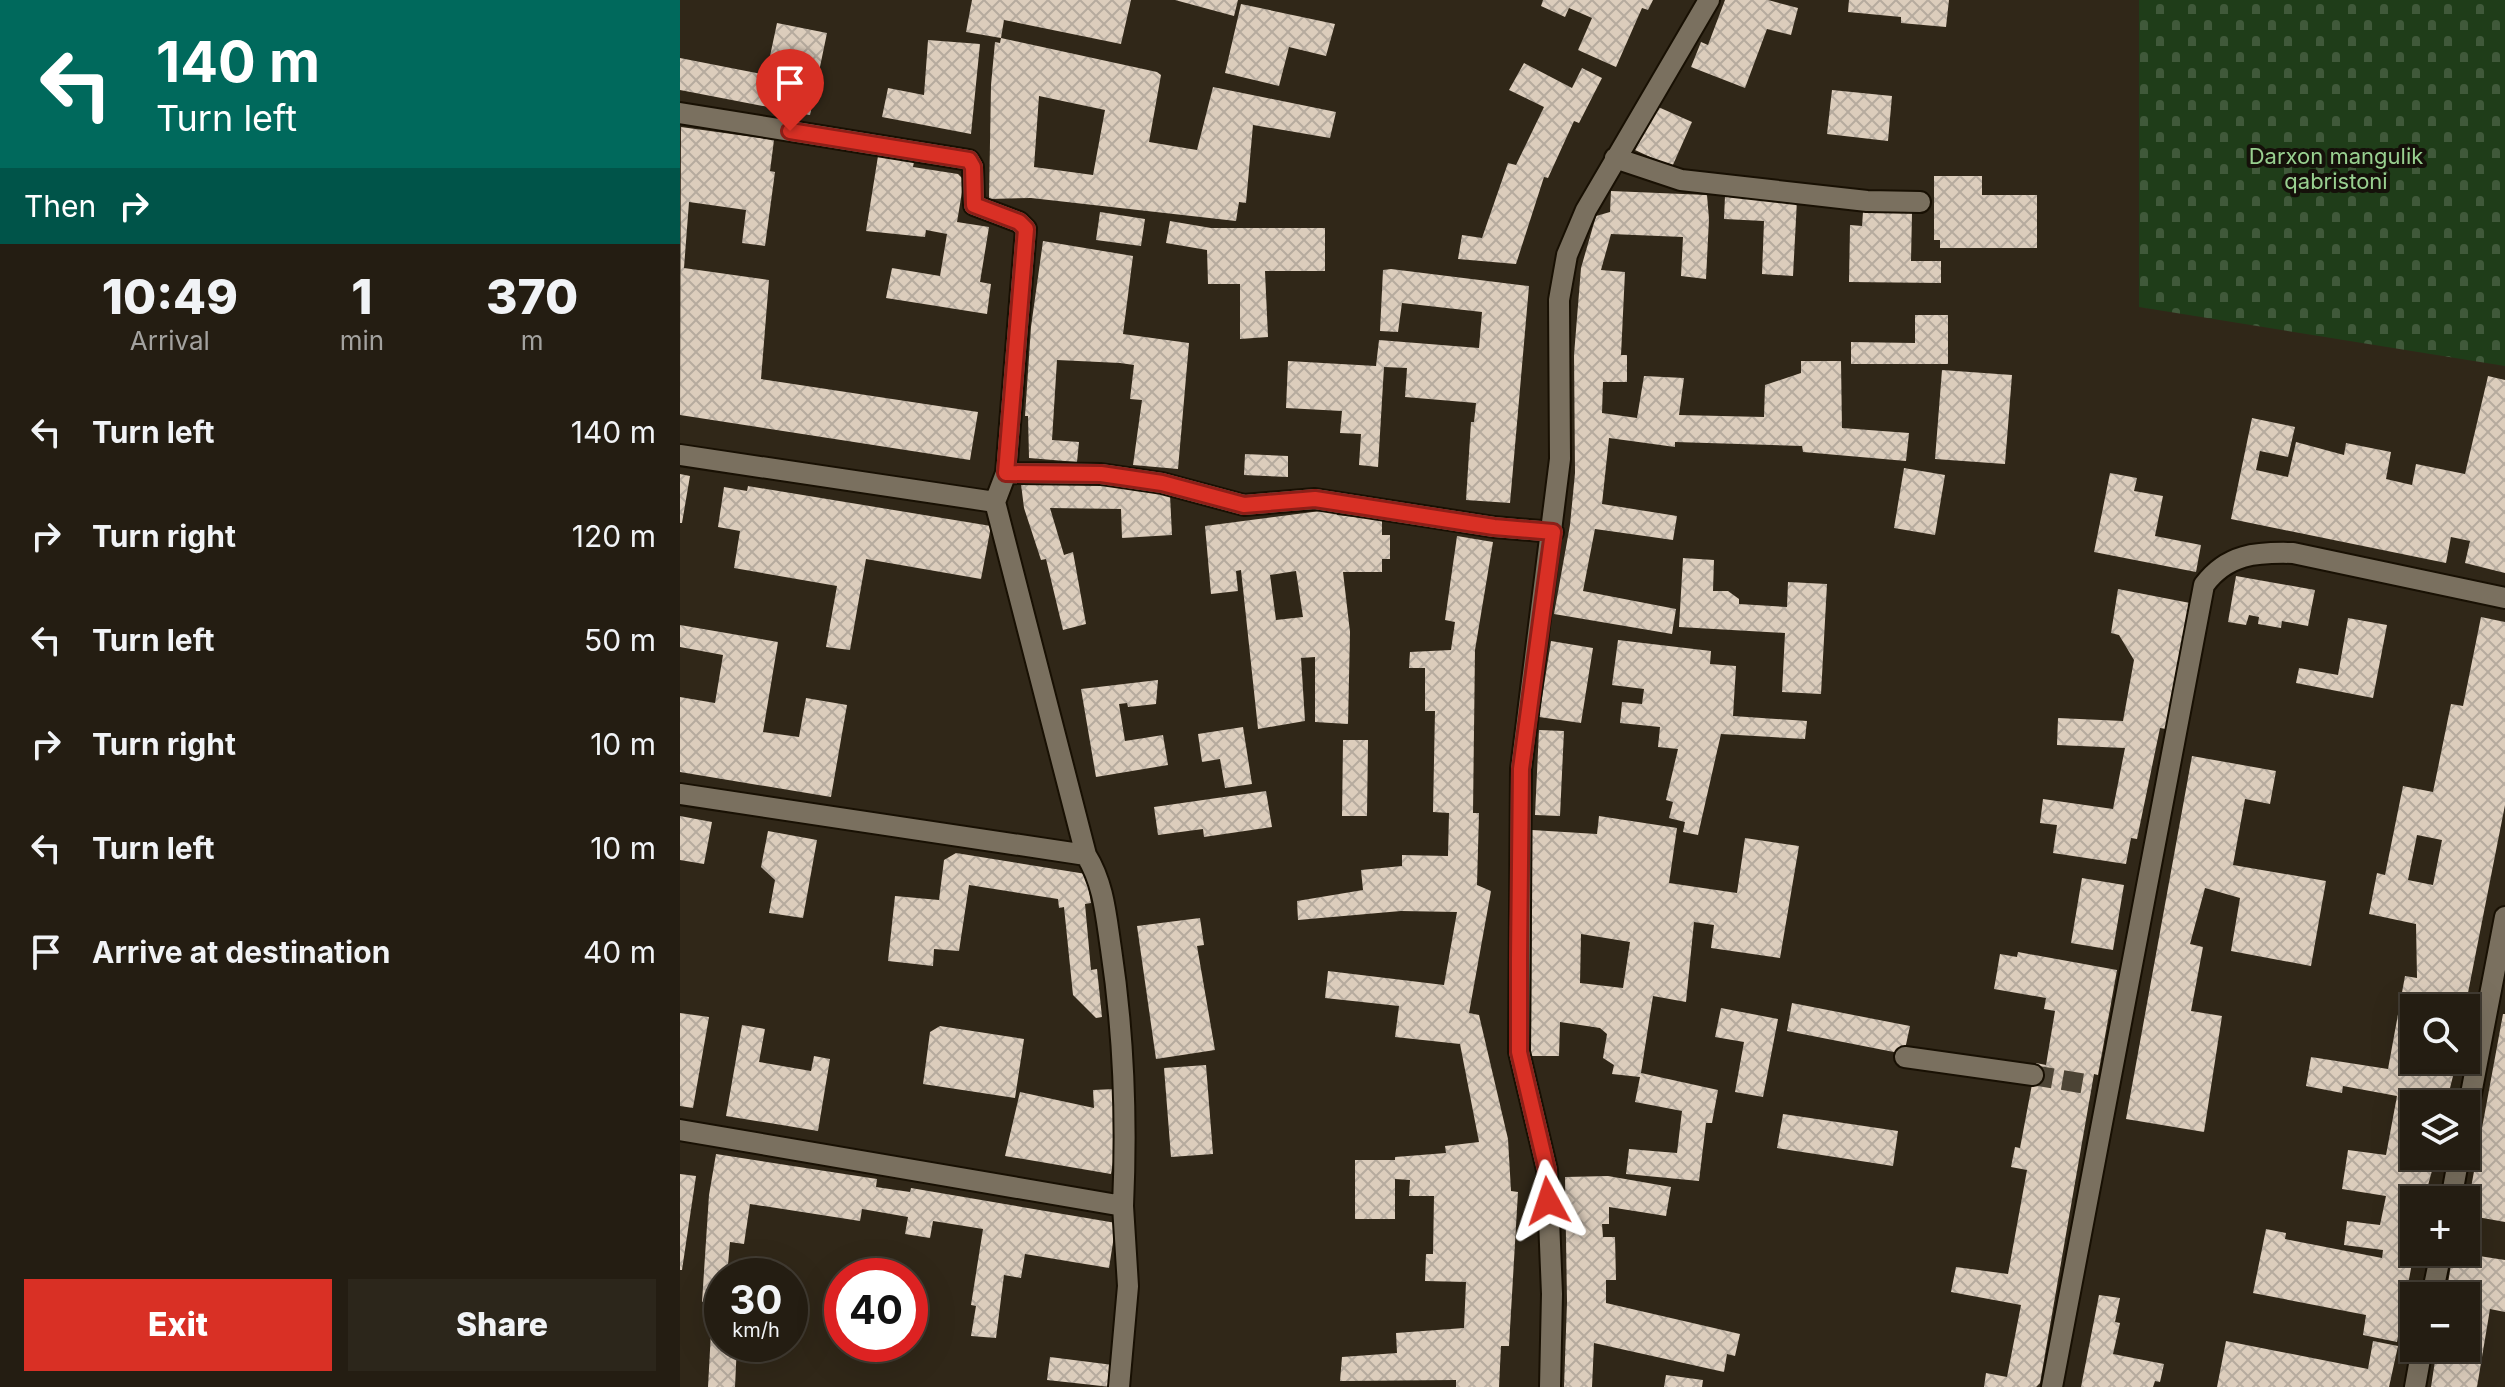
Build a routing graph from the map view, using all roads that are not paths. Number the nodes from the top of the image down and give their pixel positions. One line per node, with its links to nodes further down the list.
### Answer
1 (1709, 0): 3 (street)
2 (680, 113): 6 (street)
3 (1615, 158): 4 (street); 8 (street)
4 (1920, 202)
5 (680, 455): 7 (street)
6 (1006, 473): 7 (street); 8 (street)
7 (995, 502): 11 (street)
8 (1553, 532): 20 (street)
9 (2505, 598): 21 (street)
10 (680, 794): 11 (street)
11 (1086, 855): 17 (street)
12 (2505, 917): 15 (street)
13 (1905, 1057): 14 (street)
14 (2033, 1075)
15 (2472, 1090)
16 (680, 1130): 17 (street)
17 (1123, 1206): 19 (street)
18 (2419, 1362): 22 (street)
19 (1119, 1387)
20 (1550, 1387)
21 (2052, 1387)
22 (2415, 1387)

